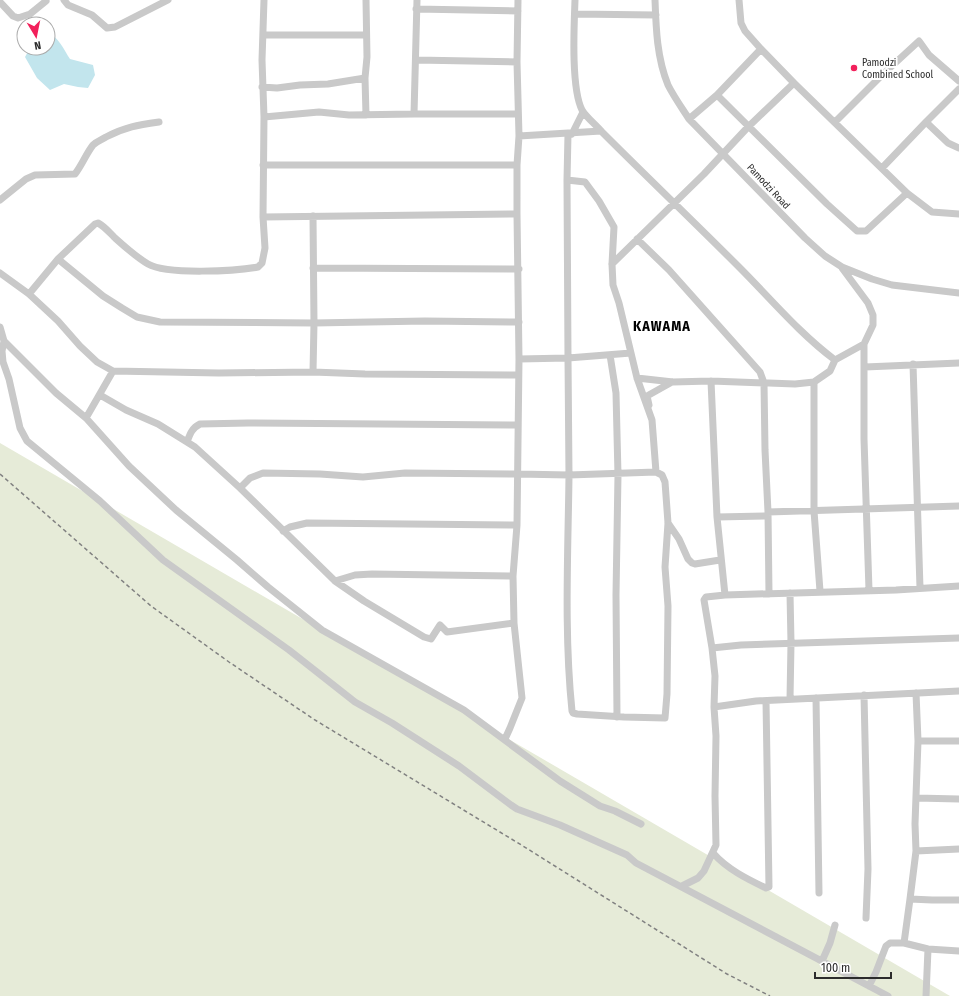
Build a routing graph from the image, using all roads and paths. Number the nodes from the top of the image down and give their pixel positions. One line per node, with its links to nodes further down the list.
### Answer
1 (46, 0): 11 (street)
2 (64, 0): 3 (street)
3 (168, 0)
4 (264, 0): 16 (street)
5 (366, 0): 17 (street)
6 (417, 0): 12 (street)
7 (518, 0): 13 (street)
8 (575, 0): 14 (street)
9 (655, 0): 15 (street, Pamodzi Road)
10 (739, 0): 18 (street)
11 (0, 2)
12 (416, 9): 13 (street); 19 (street)
13 (518, 11): 20 (street)
14 (575, 14): 15 (street); 27 (street)
15 (656, 15): 32 (street, Pamodzi Road)
16 (264, 34): 17 (street); 24 (street)
17 (366, 35): 21 (street)
18 (760, 49): 23 (street); 26 (street)
19 (416, 60): 20 (street); 28 (street)
20 (517, 62): 29 (street)
21 (365, 78): 24 (street); 30 (street)
22 (959, 81): 34 (street)
23 (794, 83): 34 (street); 36 (street)
24 (262, 86): 31 (street)
25 (959, 88): 35 (street)
26 (717, 95): 32 (street); 36 (street)
27 (583, 112): 37 (street); 38 (street)
28 (414, 114): 29 (street); 30 (street)
29 (518, 114): 39 (street)
30 (366, 115): 31 (street)
31 (264, 117): 42 (street)
32 (689, 119): 41 (street, Pamodzi Road)
33 (159, 122): 47 (street)
34 (835, 122): 44 (street)
35 (926, 122): 40 (street); 44 (street)
36 (748, 127): 41 (street); 46 (street)
37 (601, 131): 38 (street); 48 (street)
38 (570, 134): 39 (street); 45 (street)
39 (519, 136): 43 (street)
40 (959, 148)
41 (723, 154): 48 (street); 58 (street, Pamodzi Road)
42 (262, 165): 43 (street); 51 (street)
43 (517, 165): 49 (street)
44 (882, 168): 46 (street)
45 (567, 180): 54 (street); 71 (street)
46 (907, 193): 50 (street)
47 (0, 200)
48 (673, 203): 53 (street); 73 (street)
49 (517, 214): 52 (street); 60 (street)
50 (959, 214)
51 (263, 216): 52 (street); 56 (street)
52 (312, 216): 59 (street)
53 (637, 239): 55 (street); 84 (street)
54 (612, 248): 55 (street); 57 (street)
55 (622, 253): 57 (street)
56 (58, 259): 63 (street); 65 (street)
57 (612, 264): 69 (street)
58 (842, 267): 62 (street, Pamodzi Road); 68 (street)
59 (313, 268): 60 (street); 65 (street)
60 (519, 269): 64 (street)
61 (0, 273): 63 (street)
62 (959, 293)
63 (29, 294): 77 (street)
64 (518, 322): 65 (street); 72 (street)
65 (314, 323): 78 (street)
66 (0, 327): 67 (street)
67 (4, 341): 86 (street); 135 (street)
68 (864, 344): 73 (street); 76 (street)
69 (631, 353): 70 (street); 80 (street)
70 (610, 354): 71 (street); 93 (street)
71 (568, 358): 72 (street); 92 (street)
72 (519, 359): 79 (street)
73 (835, 360): 83 (street)
74 (959, 363): 75 (street)
75 (913, 364): 76 (street); 96 (street)
76 (865, 367): 97 (street)
77 (113, 371): 78 (street); 85 (street)
78 (313, 372): 79 (street)
79 (518, 375): 88 (street)
80 (636, 378): 82 (street); 87 (street)
81 (711, 381): 82 (street); 84 (street); 100 (street)
82 (673, 382): 87 (street)
83 (814, 382): 84 (street); 98 (street)
84 (764, 383): 99 (street)
85 (100, 396): 86 (street); 89 (street)
86 (86, 418): 126 (street)
87 (652, 420): 90 (street)
88 (518, 425): 89 (street); 91 (street)
89 (187, 442): 94 (street)
90 (656, 472): 93 (street); 101 (street)
91 (518, 474): 92 (street); 94 (street); 102 (street)
92 (568, 475): 93 (street); 125 (street)
93 (618, 475): 125 (street)
94 (240, 488): 103 (street)
95 (959, 506): 96 (street)
96 (917, 508): 97 (street); 108 (street)
97 (867, 509): 98 (street); 109 (street)
98 (814, 511): 99 (street); 110 (street)
99 (768, 514): 100 (street); 112 (street)
100 (717, 517): 104 (street)
101 (668, 523): 104 (street); 125 (street)
102 (517, 525): 103 (street); 105 (street)
103 (283, 531): 106 (street)
104 (720, 560): 113 (street)
105 (513, 576): 106 (street); 114 (street)
106 (335, 581): 114 (street)
107 (959, 586): 108 (street)
108 (920, 588): 109 (street)
109 (869, 590): 110 (street)
110 (820, 591): 111 (street)
111 (790, 593): 112 (street); 116 (street)
112 (769, 594): 113 (street)
113 (725, 595): 117 (street)
114 (514, 623): 126 (street)
115 (959, 638): 116 (street)
116 (791, 643): 117 (street); 122 (street)
117 (712, 648): 124 (street)
118 (959, 691): 119 (street)
119 (916, 693): 120 (street); 127 (street)
120 (864, 695): 121 (street); 139 (street)
121 (816, 698): 122 (street); 136 (street)
122 (790, 699): 123 (street)
123 (766, 701): 124 (street); 134 (street)
124 (714, 707): 134 (street)
125 (617, 717)
126 (504, 739): 131 (street)
127 (918, 741): 128 (street); 129 (street)
128 (959, 741)
129 (916, 798): 130 (street); 133 (street)
130 (959, 799)
131 (641, 824)
132 (959, 850): 133 (street)
133 (916, 851): 137 (street)
134 (713, 853): 135 (street)
135 (682, 886): 144 (street)
136 (819, 893)
137 (910, 899): 138 (street); 141 (street)
138 (959, 900)
139 (866, 918)
140 (835, 925): 144 (street)
141 (904, 943): 142 (street); 145 (street)
142 (928, 949): 143 (street); 147 (street)
143 (959, 951)
144 (822, 961): 145 (street)
145 (869, 986): 146 (street)
146 (888, 996)
147 (926, 996)

